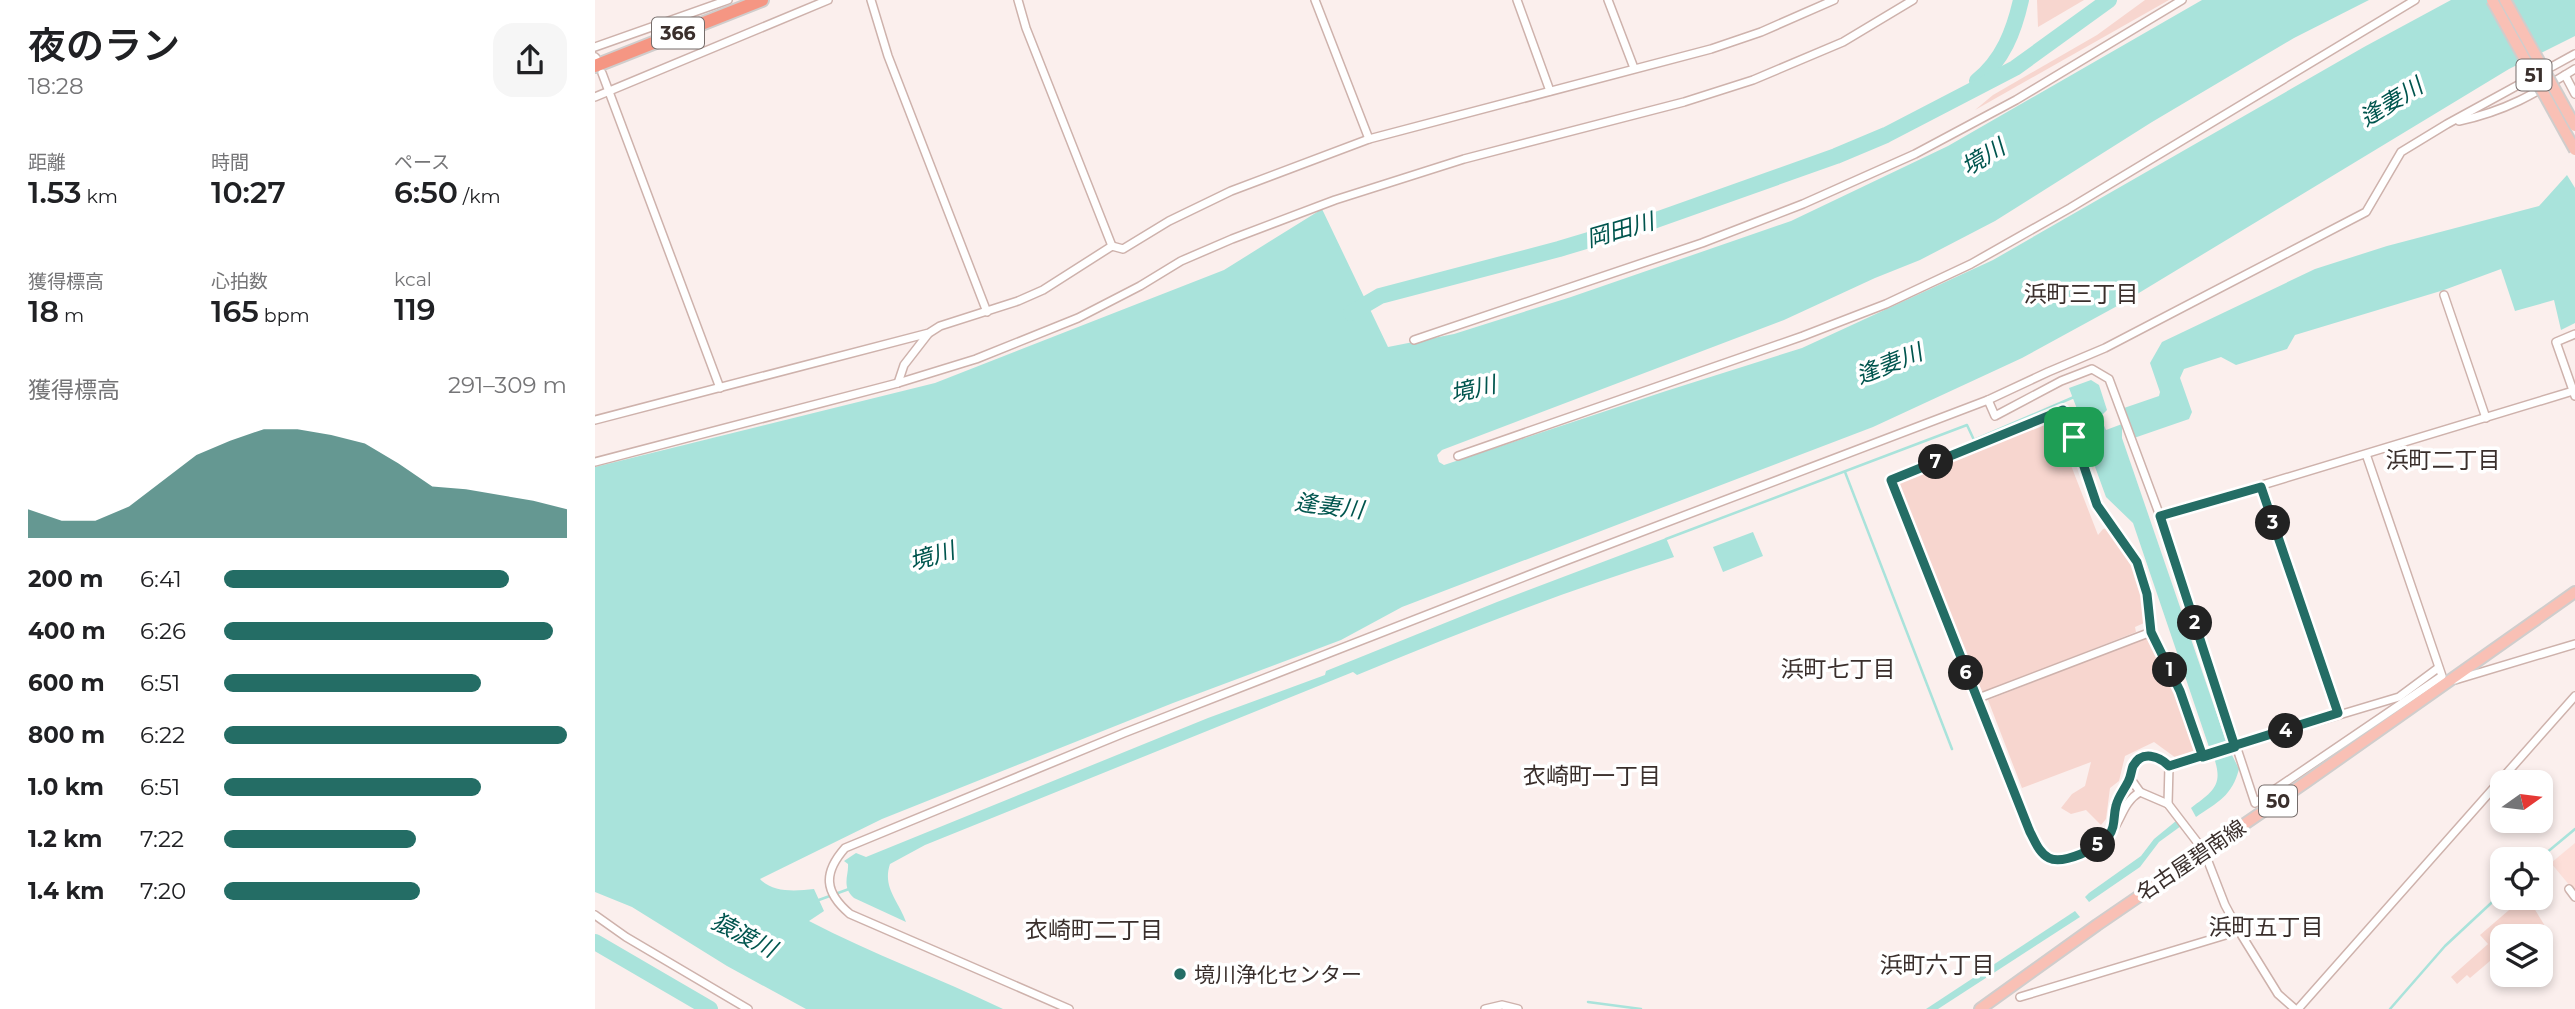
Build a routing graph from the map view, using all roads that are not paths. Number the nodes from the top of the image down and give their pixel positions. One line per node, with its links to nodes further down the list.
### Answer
1 (728, 0): 15 (street)
2 (762, 0): 18 (highway, 366)
3 (828, 0): 21 (street)
4 (871, 0): 31 (street)
5 (1018, 0): 29 (street)
6 (1315, 0): 27 (street)
7 (1517, 0): 22 (street)
8 (1608, 0): 17 (street)
9 (1834, 0): 17 (street)
10 (1913, 0): 35 (street)
11 (2182, 0): 34 (street)
12 (2415, 0): 42 (street)
13 (2492, 0): 28 (main road, 51, bridge)
14 (2505, 0): 26 (main road, 51, bridge)
15 (595, 47)
16 (2575, 54): 25 (street)
17 (1634, 68): 22 (street)
18 (598, 69): 21 (street)
19 (2575, 69): 20 (street)
20 (2564, 75): 23 (street); 25 (street)
21 (610, 91): 24 (street); 36 (street)
22 (1550, 91): 27 (street)
23 (2575, 94)
24 (595, 97)
25 (2447, 124): 38 (street)
26 (2575, 127)
27 (1369, 139): 29 (street)
28 (2575, 150)
29 (1112, 246): 31 (street)
30 (2444, 295): 39 (street)
31 (987, 312): 32 (street)
32 (929, 332): 35 (street); 36 (street)
33 (2575, 334): 37 (street)
34 (1414, 340)
35 (898, 383): 43 (street)
36 (720, 388): 40 (street)
37 (2574, 393): 39 (street)
38 (1988, 400): 45 (street); 68 (street)
39 (2486, 418): 41 (street)
40 (595, 421)
41 (2366, 454): 44 (street); 49 (street)
42 (1458, 456)
43 (595, 462)
44 (2261, 487): 45 (street); 53 (street)
45 (2160, 516): 54 (street)
46 (2575, 592): 50 (main road, 名古屋碧南線 / 50)
47 (2151, 632): 52 (street); 52 (street); 55 (street)
48 (2575, 644): 50 (street)
49 (2438, 668): 53 (street); 54 (street)
50 (2450, 681): 61 (main road, 名古屋碧南線 / 50)
51 (2575, 696): 72 (street)
52 (1976, 699): 60 (street)
53 (2338, 713): 54 (street)
54 (2235, 747): 55 (street)
55 (2203, 757): 56 (street)
56 (2169, 766): 57 (street); 59 (street)
57 (2130, 778): 58 (street); 60 (street)
58 (2140, 792): 59 (street); 60 (street)
59 (2168, 804): 61 (street)
60 (2115, 824)
61 (2204, 851): 65 (street); 71 (main road, 名古屋碧南線 / 50)
62 (2569, 889): 63 (street)
63 (2575, 897)
64 (595, 915): 67 (street)
65 (2239, 932): 66 (street); 72 (street)
66 (2020, 997)
67 (747, 1009)
68 (1069, 1009)
69 (1485, 1009): 70 (street)
70 (1518, 1009)
71 (1980, 1009)
72 (2297, 1009)

